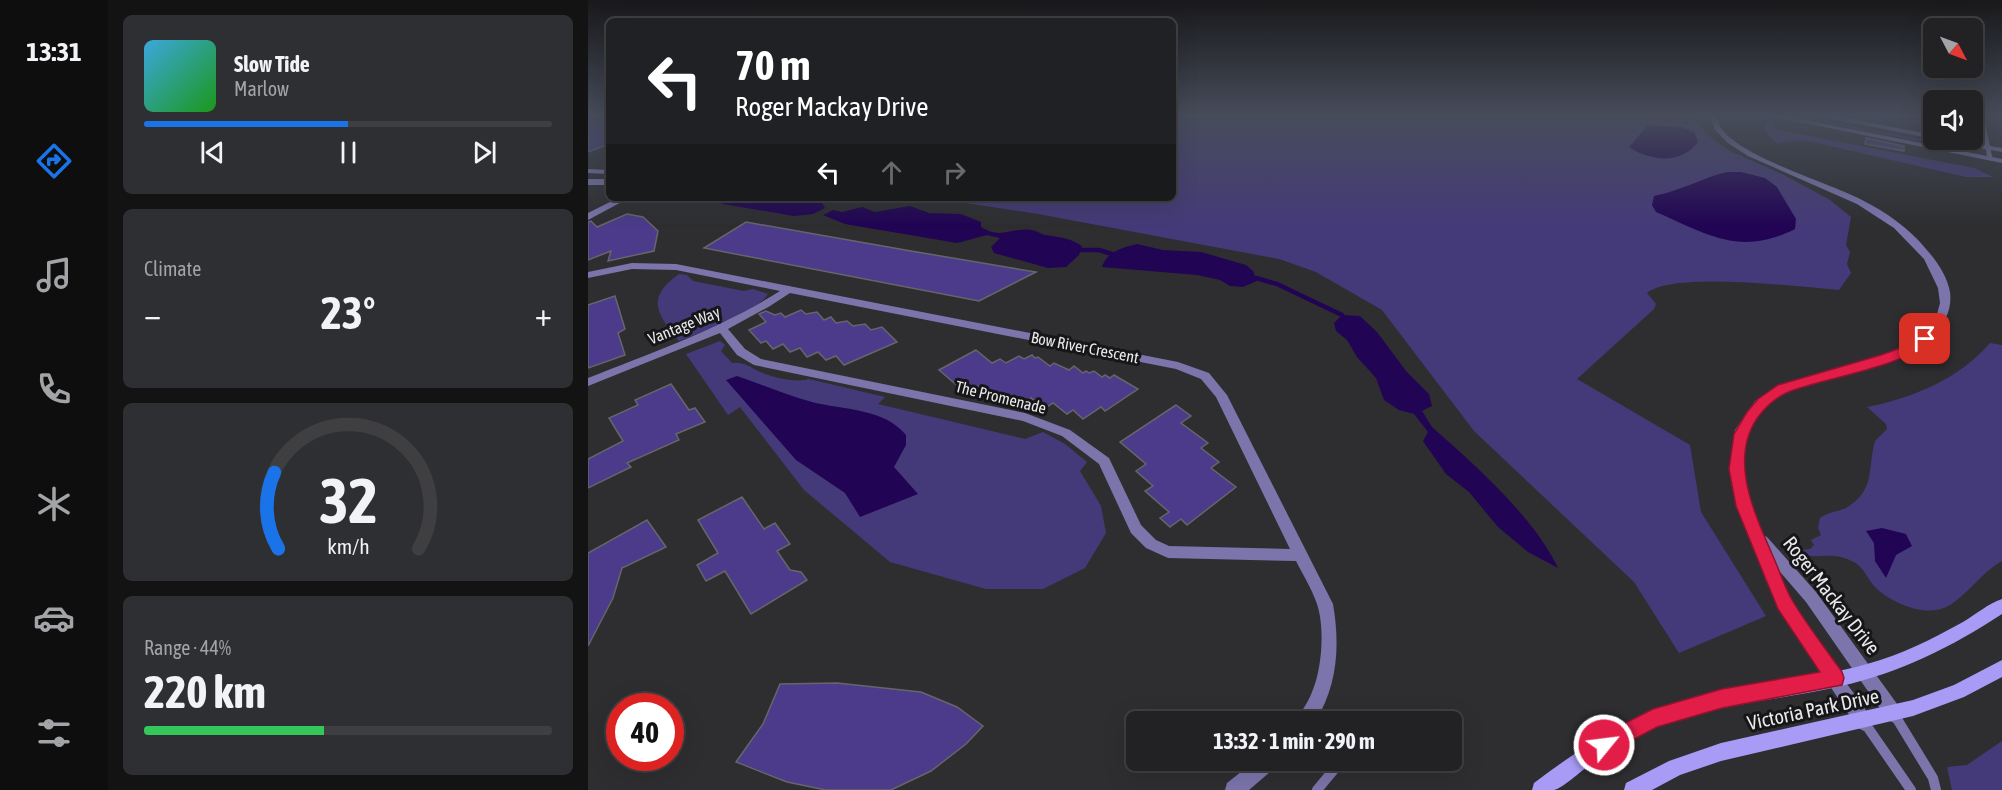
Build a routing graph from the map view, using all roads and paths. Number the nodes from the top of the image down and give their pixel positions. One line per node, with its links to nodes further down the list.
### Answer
1 (1746, 152): 16 (street, Roger Mackay Drive)
2 (1958, 152): 4 (street)
3 (1989, 152): 4 (lane)
4 (1990, 158): 5 (street)
5 (2002, 161)
6 (588, 171): 7 (street)
7 (606, 172)
8 (588, 182): 9 (street)
9 (606, 182)
10 (619, 201): 11 (street)
11 (588, 217)
12 (588, 275): 13 (street, Bow River Crescent)
13 (789, 289): 14 (street, Vantage Way); 17 (street, Bow River Crescent)
14 (722, 328): 15 (street, Vantage Way); 17 (street, The Promenade)
15 (588, 382)
16 (1755, 534): 20 (street, Roger Mackay Drive); 21 (street, Roger Mackay Drive)
17 (1301, 555): 22 (street, Bow River Crescent)
18 (2000, 606): 20 (street, Victoria Park Drive)
19 (2002, 668): 23 (street, Victoria Park Drive)
20 (1865, 672): 21 (street, Victoria Park Drive); 23 (street, Roger Mackay Drive)
21 (1835, 678): 24 (street, Roger Mackay Drive); 29 (street, Victoria Park Drive)
22 (1311, 711)
23 (1894, 714): 24 (street, Victoria Park Drive); 32 (lane)
24 (1864, 722): 30 (street, Victoria Park Drive); 31 (lane)
25 (1257, 771): 27 (street)
26 (1333, 771): 28 (lane)
27 (1234, 790)
28 (1317, 790)
29 (1541, 790)
30 (1633, 790)
31 (1911, 790)
32 (1936, 790)

